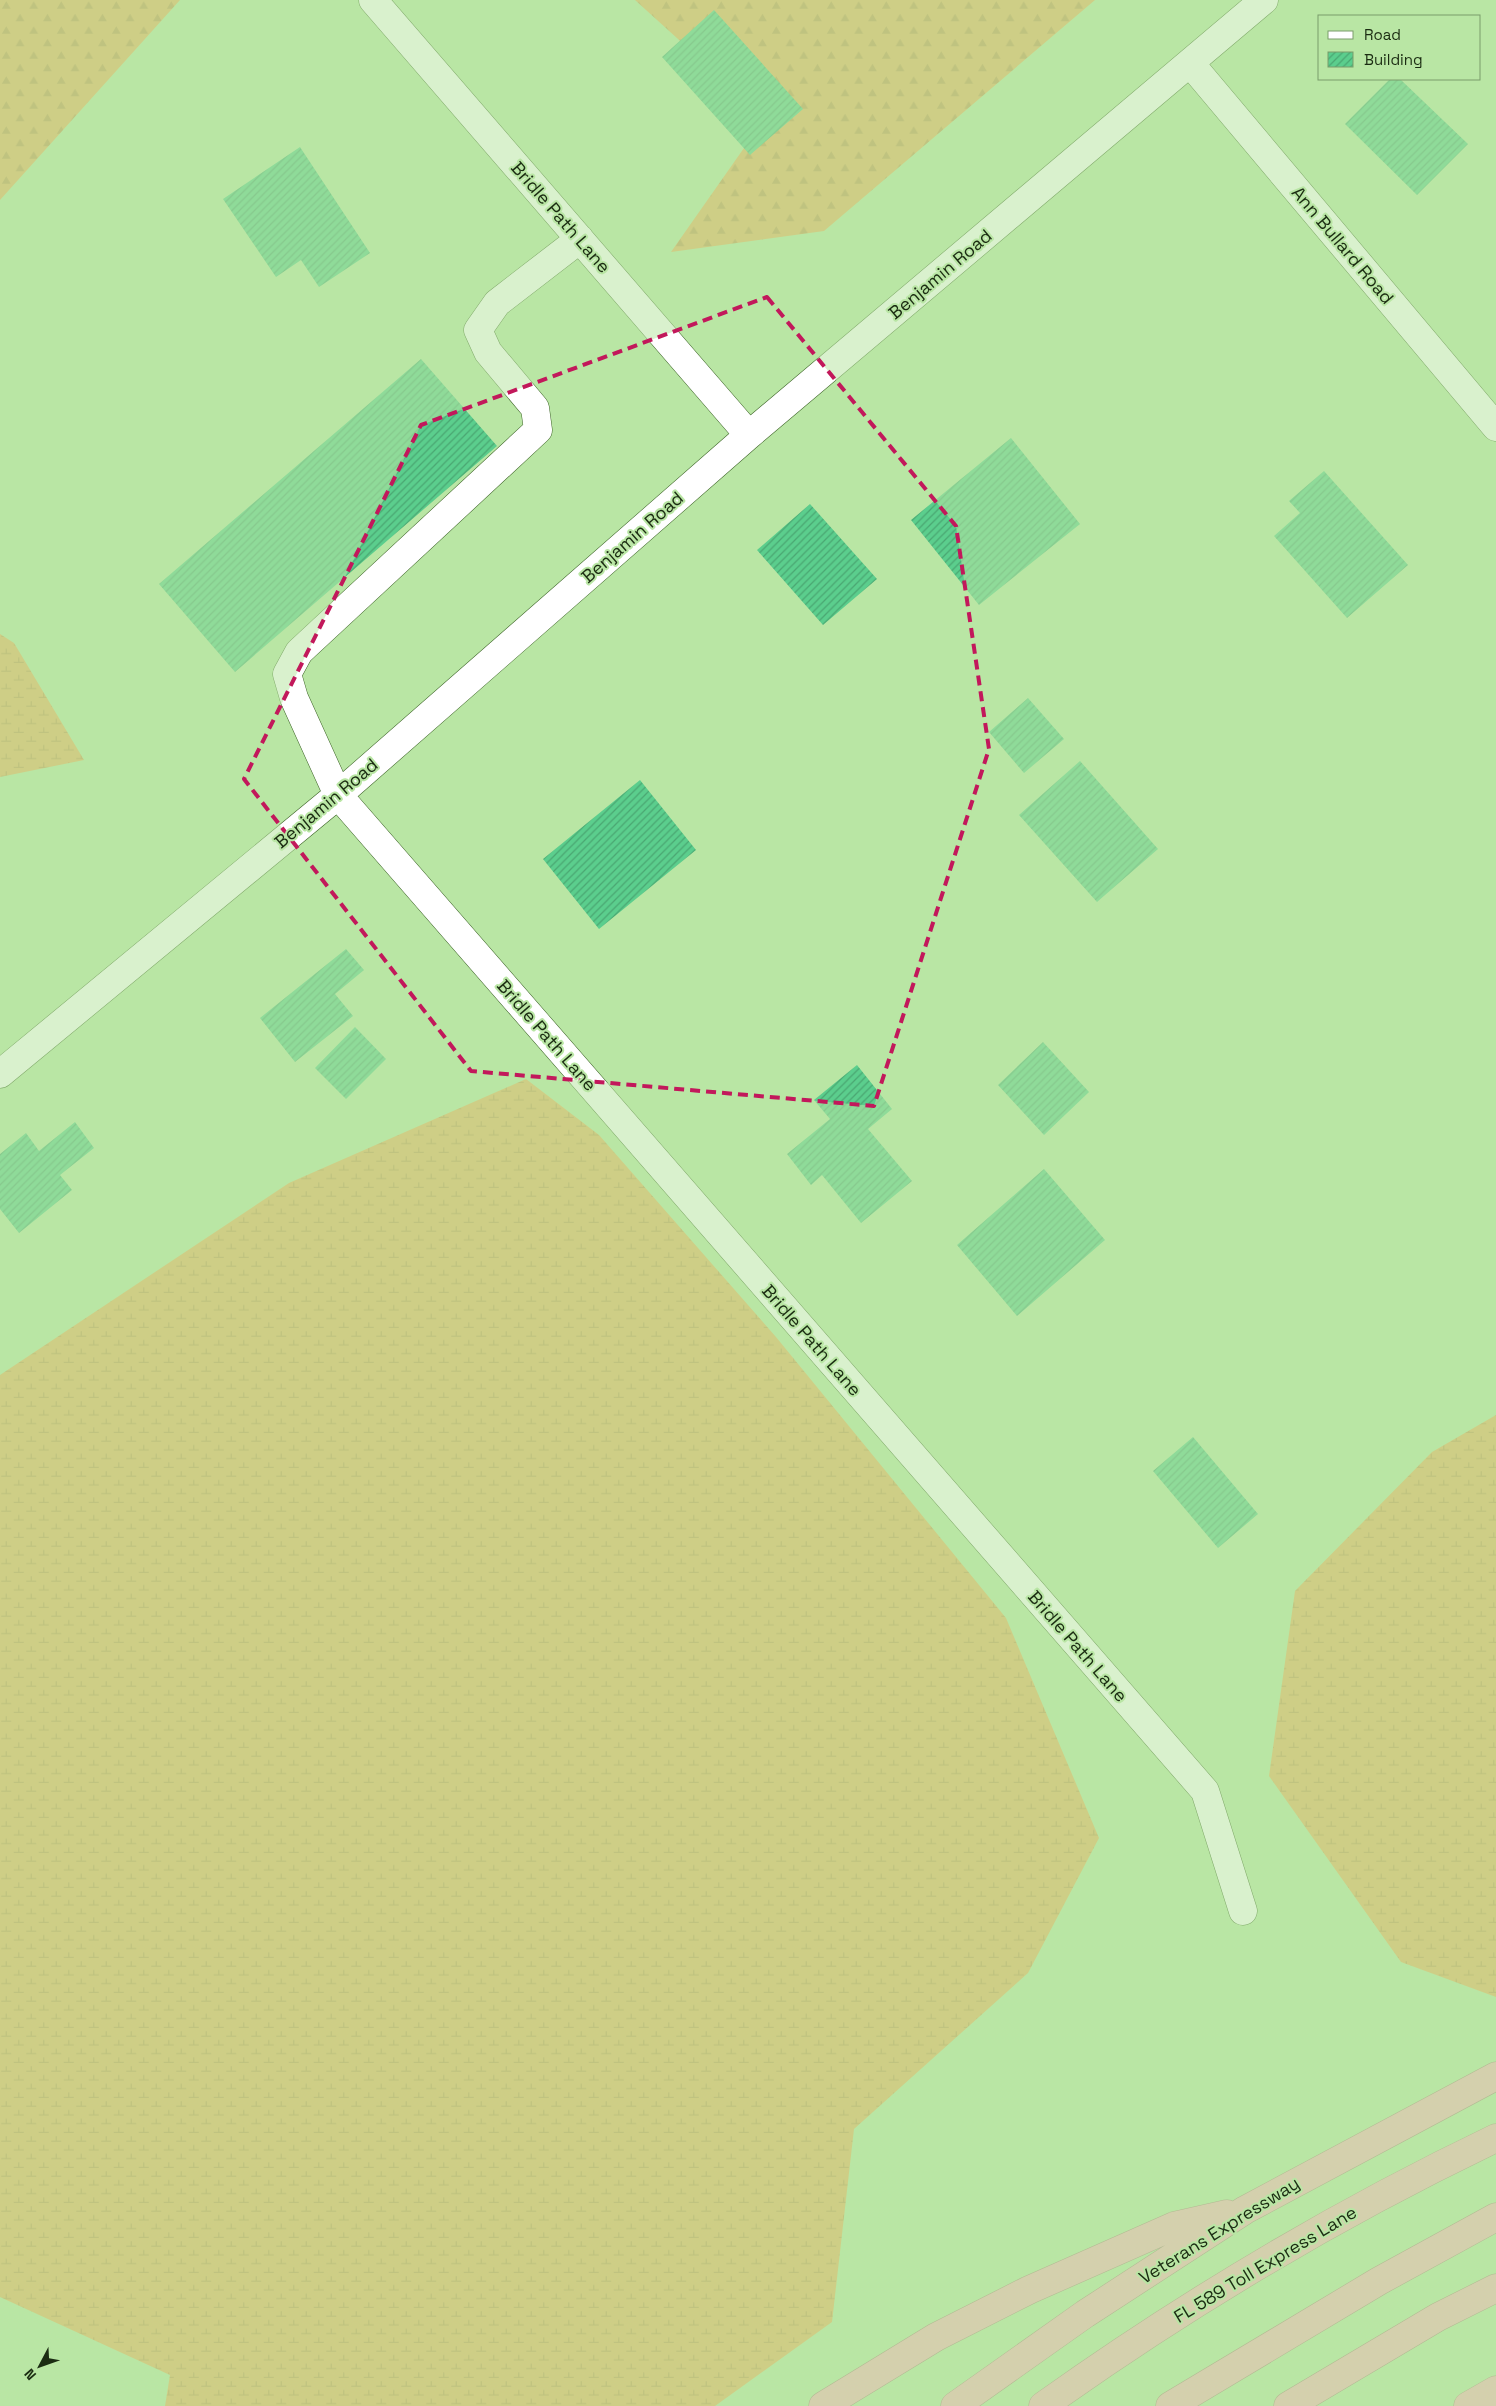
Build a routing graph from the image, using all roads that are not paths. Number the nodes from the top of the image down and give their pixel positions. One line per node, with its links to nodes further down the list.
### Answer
1 (373, 0): 4 (street, Bridle Path Lane)
2 (1264, 0): 3 (street, Benjamin Road)
3 (1190, 64): 5 (street, Ann Bullard Road); 6 (street, Benjamin Road)
4 (580, 239): 6 (street, Bridle Path Lane); 7 (street, Bridle Path Lane)
5 (1496, 427)
6 (748, 435): 7 (street, Benjamin Road)
7 (338, 795): 8 (street, Benjamin Road); 9 (street, Bridle Path Lane)
8 (0, 1074)
9 (1243, 1911)
10 (1496, 2076): 12 (highway, Veterans Expressway)
11 (1496, 2138): 18 (highway, FL 589 Toll Express Lane)
12 (1245, 2210): 16 (highway); 17 (highway, Veterans Expressway)
13 (1496, 2217): 19 (highway)
14 (1496, 2288): 20 (highway)
15 (1496, 2390): 21 (highway)
16 (823, 2406)
17 (956, 2406)
18 (1043, 2406)
19 (1170, 2406)
20 (1288, 2406)
21 (1468, 2406)

